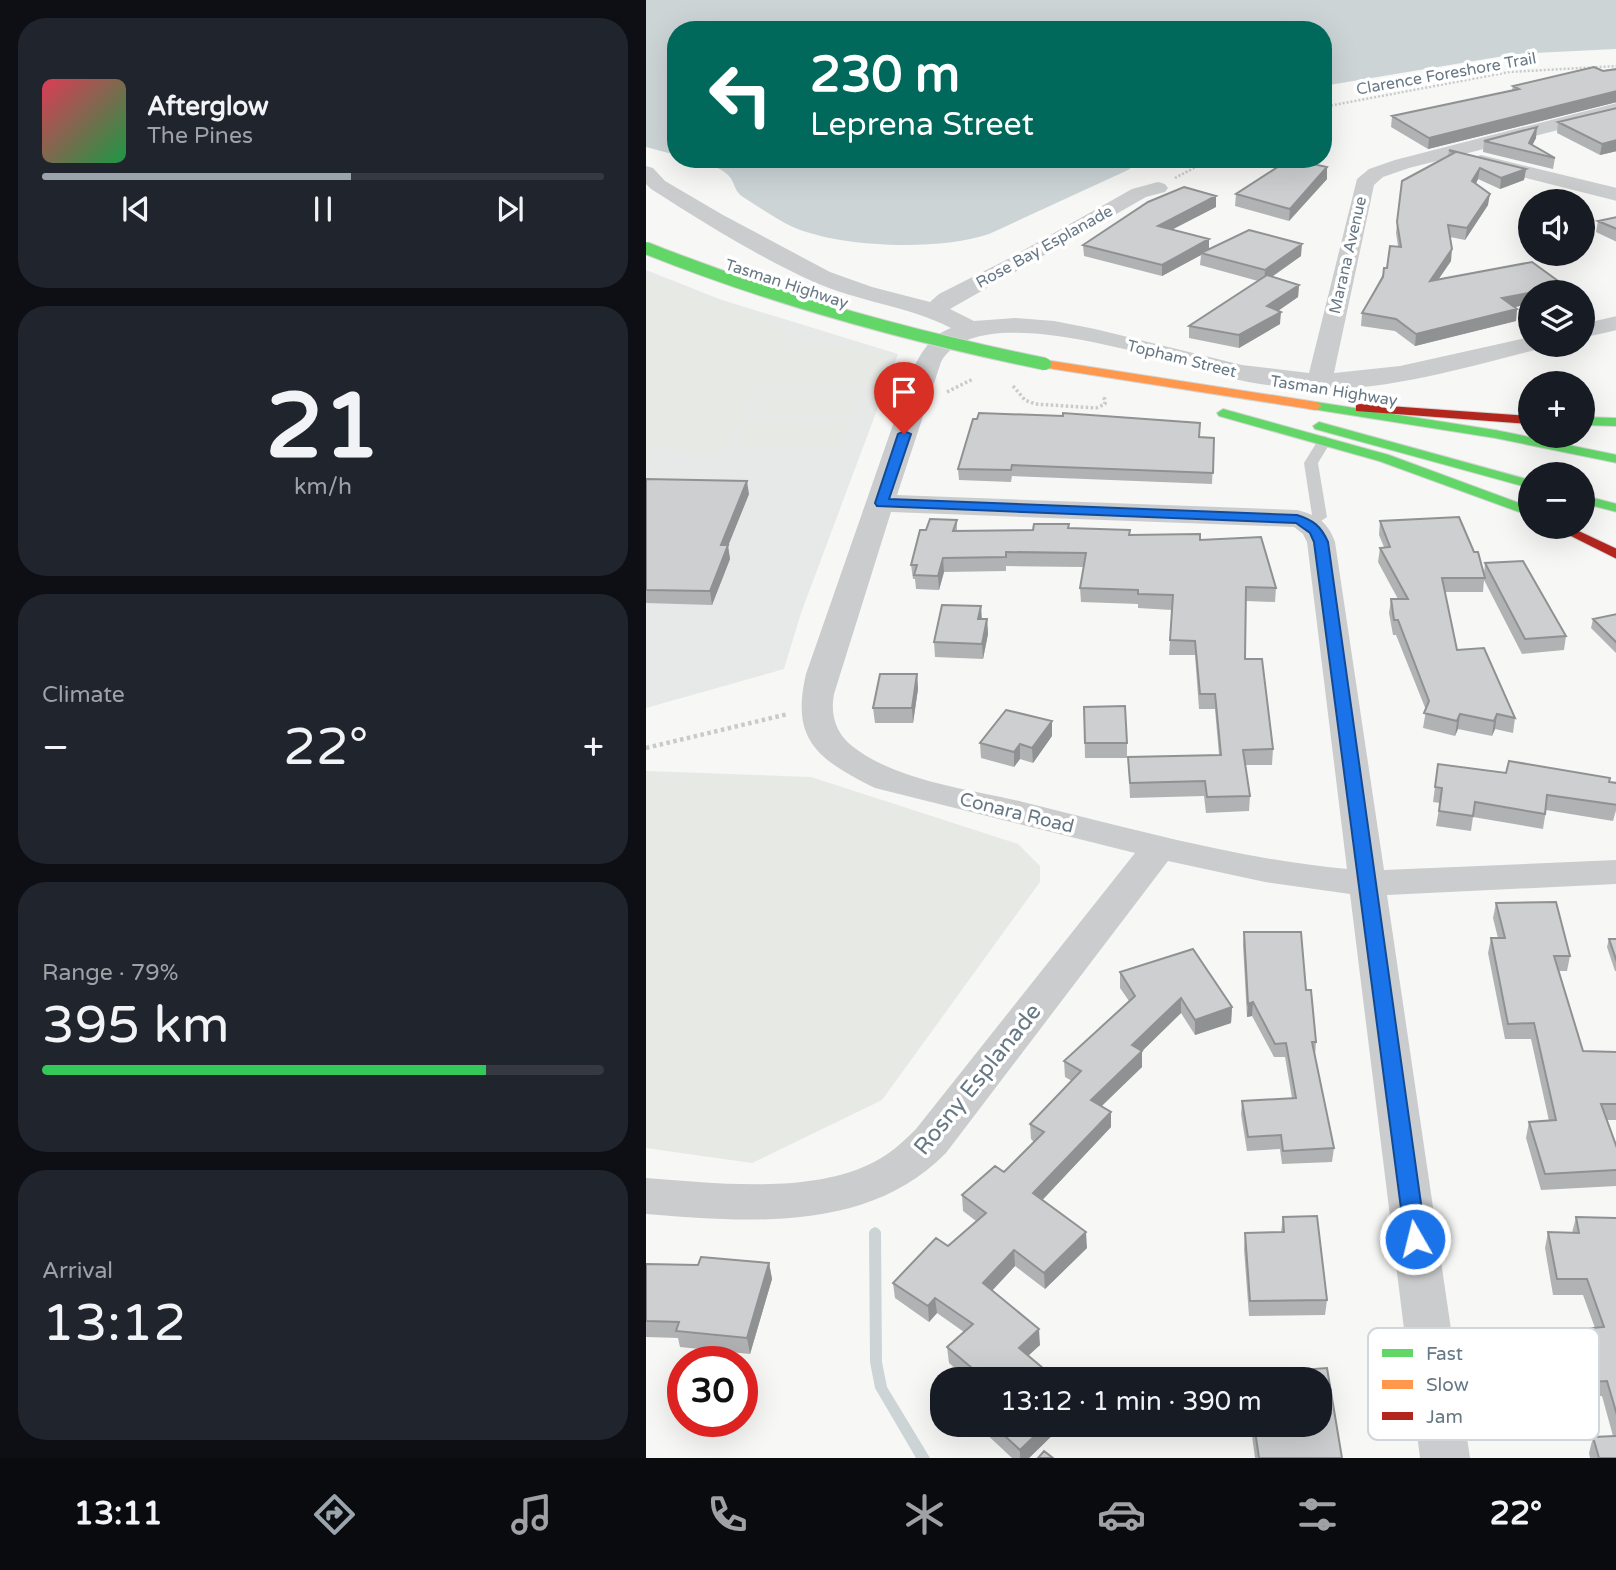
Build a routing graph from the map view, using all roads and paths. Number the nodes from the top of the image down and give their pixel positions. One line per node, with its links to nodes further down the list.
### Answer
1 (1616, 66): 2 (path, Clarence Foreshore Trail)
2 (1332, 105)
3 (1616, 109): 4 (street, Marana Avenue)
4 (1449, 153): 8 (street); 17 (street, Marana Avenue)
5 (1195, 168): 7 (path)
6 (646, 172): 10 (street)
7 (1158, 188): 10 (street, Rose Bay Esplanade)
8 (1616, 195)
9 (646, 248): 16 (main road, Tasman Highway, bridge)
10 (934, 310): 13 (street)
11 (1616, 323): 12 (street)
12 (1595, 328)
13 (971, 329): 15 (street, Topham Street); 17 (street, Topham Street)
14 (1518, 347): 17 (street, Topham Street)
15 (929, 361): 31 (street, Conara Road)
16 (1045, 364): 20 (main road); 21 (main road, Tasman Highway); 26 (main road, Tasman Highway)
17 (1320, 381)
18 (1009, 382): 19 (path)
19 (1096, 394)
20 (1177, 400)
21 (1306, 403): 23 (main road); 27 (main road, Tasman Highway)
22 (1204, 408): 26 (main road)
23 (1518, 419)
24 (1595, 421): 25 (main road)
25 (1616, 422)
26 (1322, 433): 28 (main road); 29 (main road, Tasman Highway); 32 (main road); 34 (lane)
27 (1616, 459)
28 (1518, 481)
29 (1518, 495)
30 (1595, 502): 33 (main road)
31 (881, 503): 34 (street); 39 (street, Conara Road)
32 (1518, 507)
33 (1616, 508)
34 (1309, 524): 43 (street)
35 (1595, 528): 37 (main road)
36 (1586, 539): 38 (main road)
37 (1616, 539)
38 (1616, 555)
39 (816, 707): 40 (path); 41 (street, Conara Road)
40 (646, 748)
41 (1159, 847): 43 (street, Conara Road); 44 (street, Rosny Esplanade)
42 (1616, 872): 43 (street, Conara Road)
43 (1368, 883): 45 (street)
44 (646, 1196)
45 (1428, 1328)
46 (1443, 1440): 47 (street)
47 (1445, 1458)

